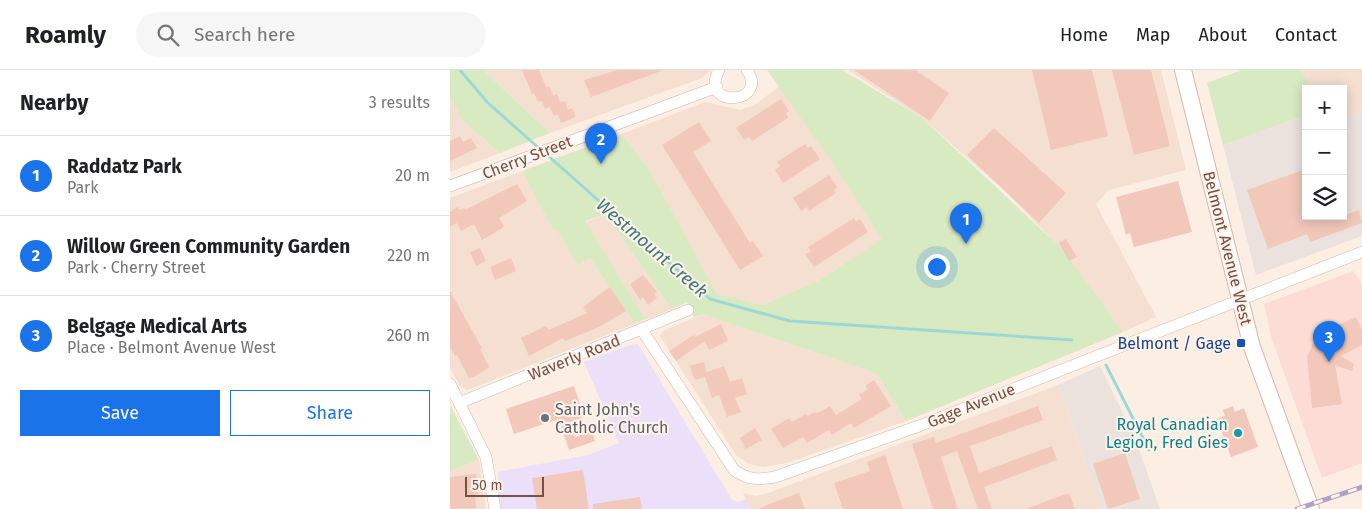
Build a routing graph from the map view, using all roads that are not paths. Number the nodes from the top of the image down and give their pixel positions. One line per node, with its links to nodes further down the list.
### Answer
1 (719, 70): 4 (street)
2 (747, 70): 4 (street)
3 (1183, 70): 7 (street, Belmont Avenue West)
4 (716, 87): 5 (street, Cherry Street)
5 (450, 186)
6 (1362, 252): 7 (street, Gage Avenue)
7 (1240, 298): 9 (street, Gage Avenue); 13 (street, Belmont Avenue West)
8 (688, 310): 9 (street, Waverly Road)
9 (642, 330): 11 (street, Waverly Road)
10 (450, 384): 11 (street)
11 (460, 403): 12 (street)
12 (495, 509)
13 (1310, 509)

